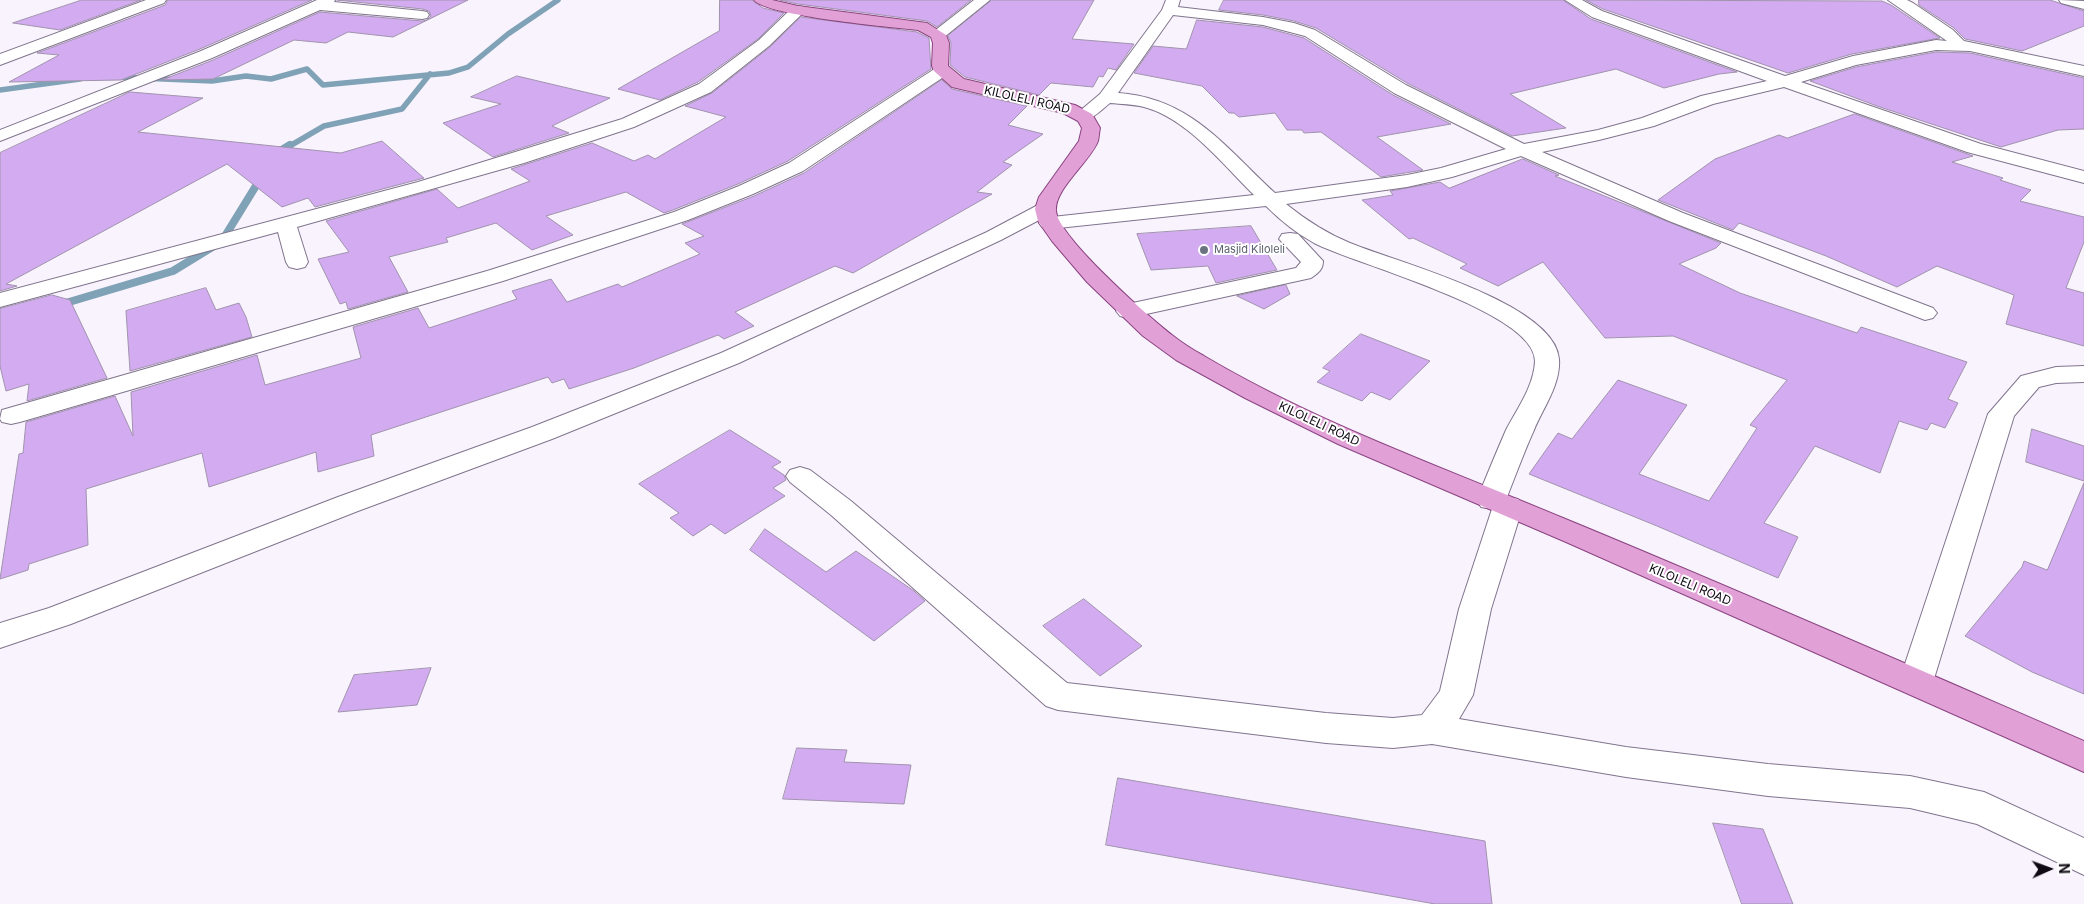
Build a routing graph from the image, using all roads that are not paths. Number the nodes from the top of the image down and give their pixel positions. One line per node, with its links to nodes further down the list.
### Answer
1 (159, 0): 16 (street)
2 (761, 0): 10 (main road)
3 (983, 0): 12 (street)
4 (1572, 0): 19 (street)
5 (1895, 0): 13 (street)
6 (2066, 0): 9 (street)
7 (322, 3): 11 (street); 22 (street)
8 (1171, 5): 20 (street); 23 (street)
9 (2084, 5)
10 (798, 10): 12 (main road); 27 (street)
11 (422, 15)
12 (938, 35): 17 (main road)
13 (1958, 44): 14 (street); 19 (street)
14 (1980, 48): 15 (street); 18 (street)
15 (2084, 58)
16 (0, 60)
17 (942, 71): 21 (main road, KILOLELI ROAD); 34 (street)
18 (2084, 71)
19 (1786, 81): 23 (street); 24 (street)
20 (1106, 98): 21 (street); 25 (street)
21 (1084, 115): 26 (main road, KILOLELI ROAD)
22 (0, 136)
23 (1522, 150): 25 (street); 32 (street)
24 (2084, 177)
25 (1269, 200): 26 (street); 36 (street)
26 (1047, 216): 31 (main road, KILOLELI ROAD); 37 (street)
27 (286, 223): 29 (street); 30 (street)
28 (1290, 239): 31 (street)
29 (297, 262)
30 (0, 300)
31 (1128, 311): 36 (main road, KILOLELI ROAD)
32 (1925, 313)
33 (2084, 374): 38 (street)
34 (11, 416)
35 (800, 476): 39 (street)
36 (1500, 503): 38 (main road, KILOLELI ROAD); 39 (street)
37 (0, 636)
38 (1916, 682): 40 (main road, KILOLELI ROAD)
39 (1432, 728): 41 (street)
40 (2084, 757)
41 (2084, 857)

